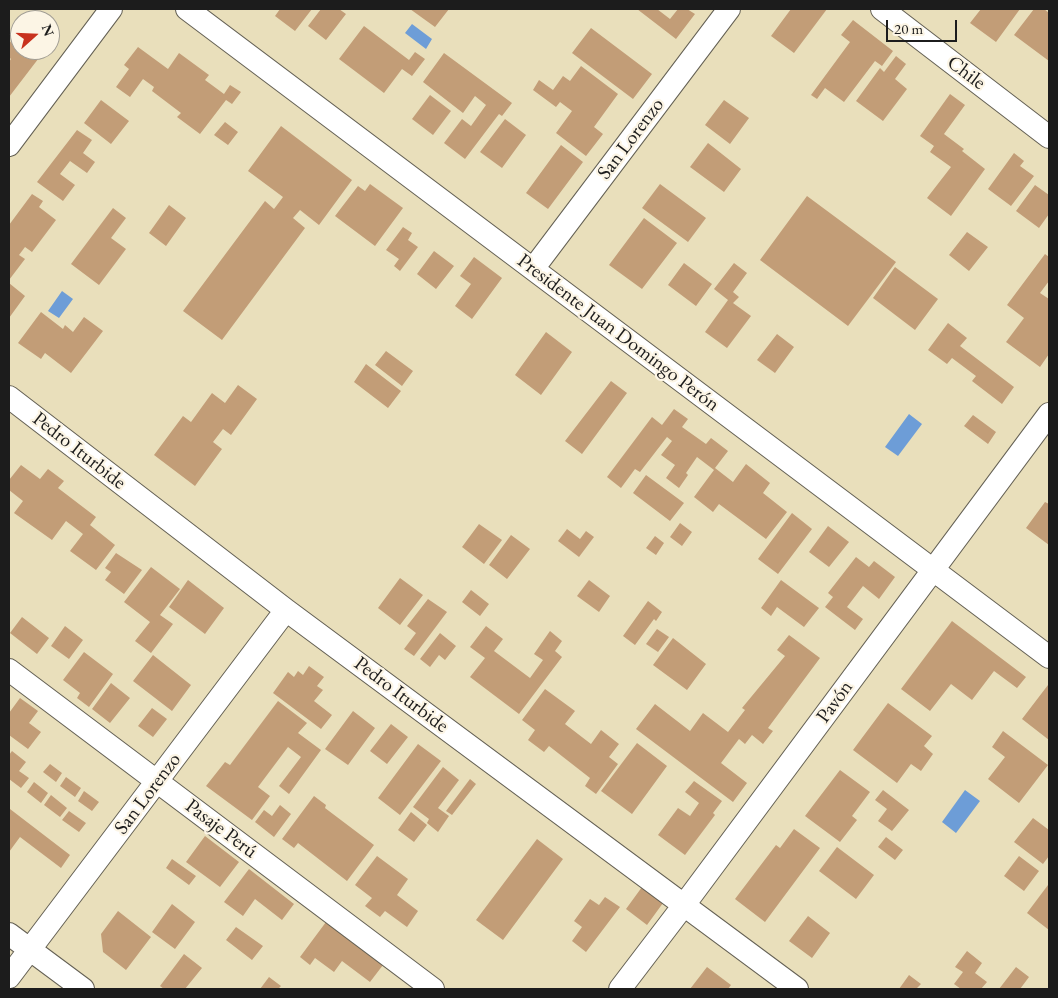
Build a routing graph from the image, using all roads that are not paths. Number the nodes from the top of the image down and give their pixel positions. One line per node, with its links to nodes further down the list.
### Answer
1 (111, 9): 6 (street)
2 (187, 9): 7 (street, Presidente Juan Domingo Perón)
3 (729, 9): 7 (street, San Lorenzo)
4 (882, 9): 5 (street, Chile)
5 (1049, 136)
6 (9, 145)
7 (533, 269): 10 (street, Presidente Juan Domingo Perón)
8 (9, 397): 11 (street, Pedro Iturbide)
9 (1049, 414): 10 (street, Pavón)
10 (933, 569): 12 (street, Presidente Juan Domingo Perón); 15 (street, Pavón)
11 (286, 610): 14 (street, San Lorenzo); 15 (street, Pedro Iturbide)
12 (1049, 657)
13 (9, 670): 14 (street, Pasaje Perú)
14 (157, 782): 17 (street, San Lorenzo); 20 (street, Pasaje Perú)
15 (684, 906): 21 (street, Pavón); 22 (street, Pedro Iturbide)
16 (9, 934): 17 (street)
17 (30, 950): 18 (street, San Lorenzo); 19 (street)
18 (9, 977)
19 (83, 989)
20 (433, 989)
21 (620, 989)
22 (797, 989)

